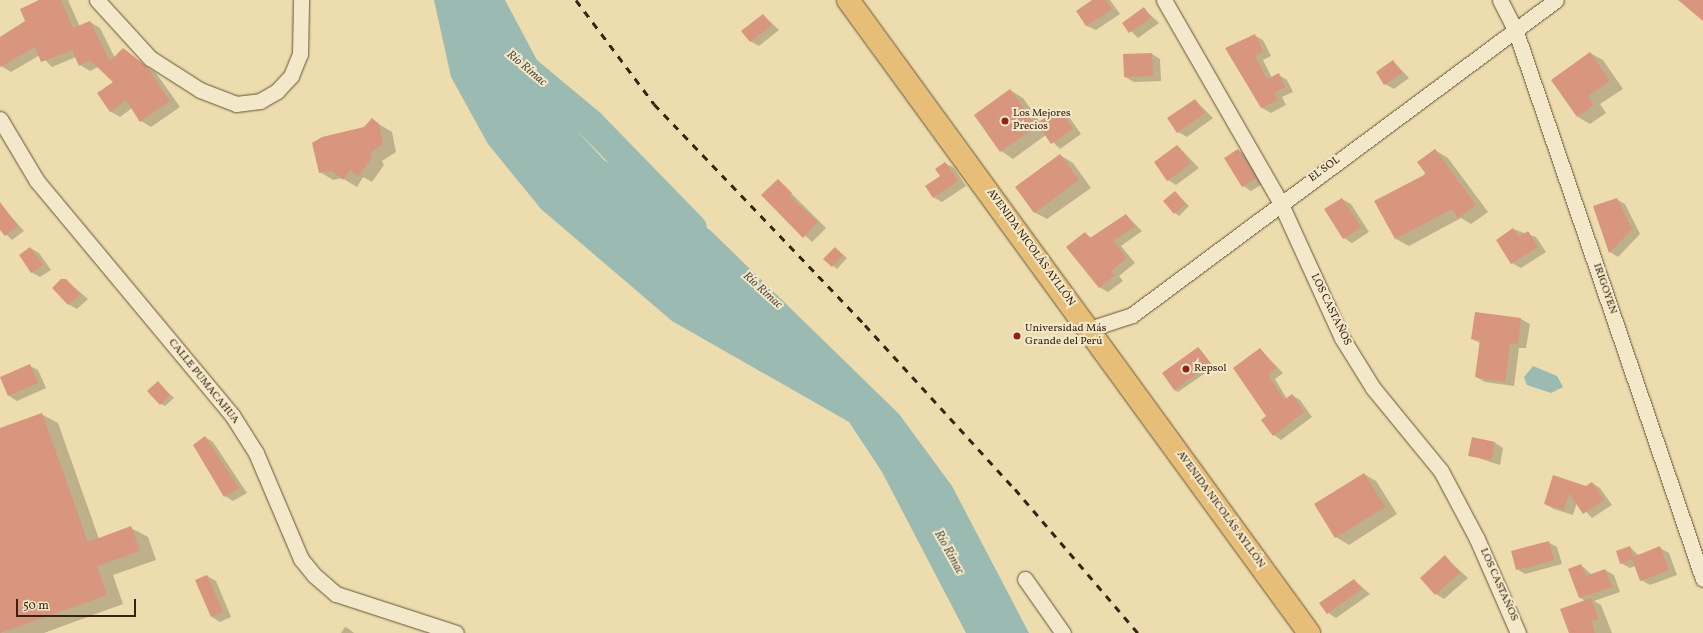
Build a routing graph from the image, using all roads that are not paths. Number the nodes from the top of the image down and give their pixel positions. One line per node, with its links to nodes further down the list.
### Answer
1 (97, 0): 2 (street)
2 (301, 0)
3 (848, 0): 10 (highway, AVENIDA NICOLÁS AYLLÓN)
4 (1164, 0): 9 (street, LOS CASTAÑOS)
5 (1500, 0): 7 (street, IRIGOYEN)
6 (1556, 0): 7 (street, EL SOL)
7 (1516, 32): 9 (street, EL SOL); 12 (street, IRIGOYEN)
8 (0, 119): 13 (street, CALLE PUMACAHUA)
9 (1280, 202): 10 (street, EL SOL); 16 (street, LOS CASTAÑOS)
10 (1089, 329): 15 (highway, AVENIDA NICOLÁS AYLLÓN)
11 (1025, 579): 14 (street)
12 (1703, 579)
13 (456, 633)
14 (1063, 633)
15 (1309, 633)
16 (1518, 633)

